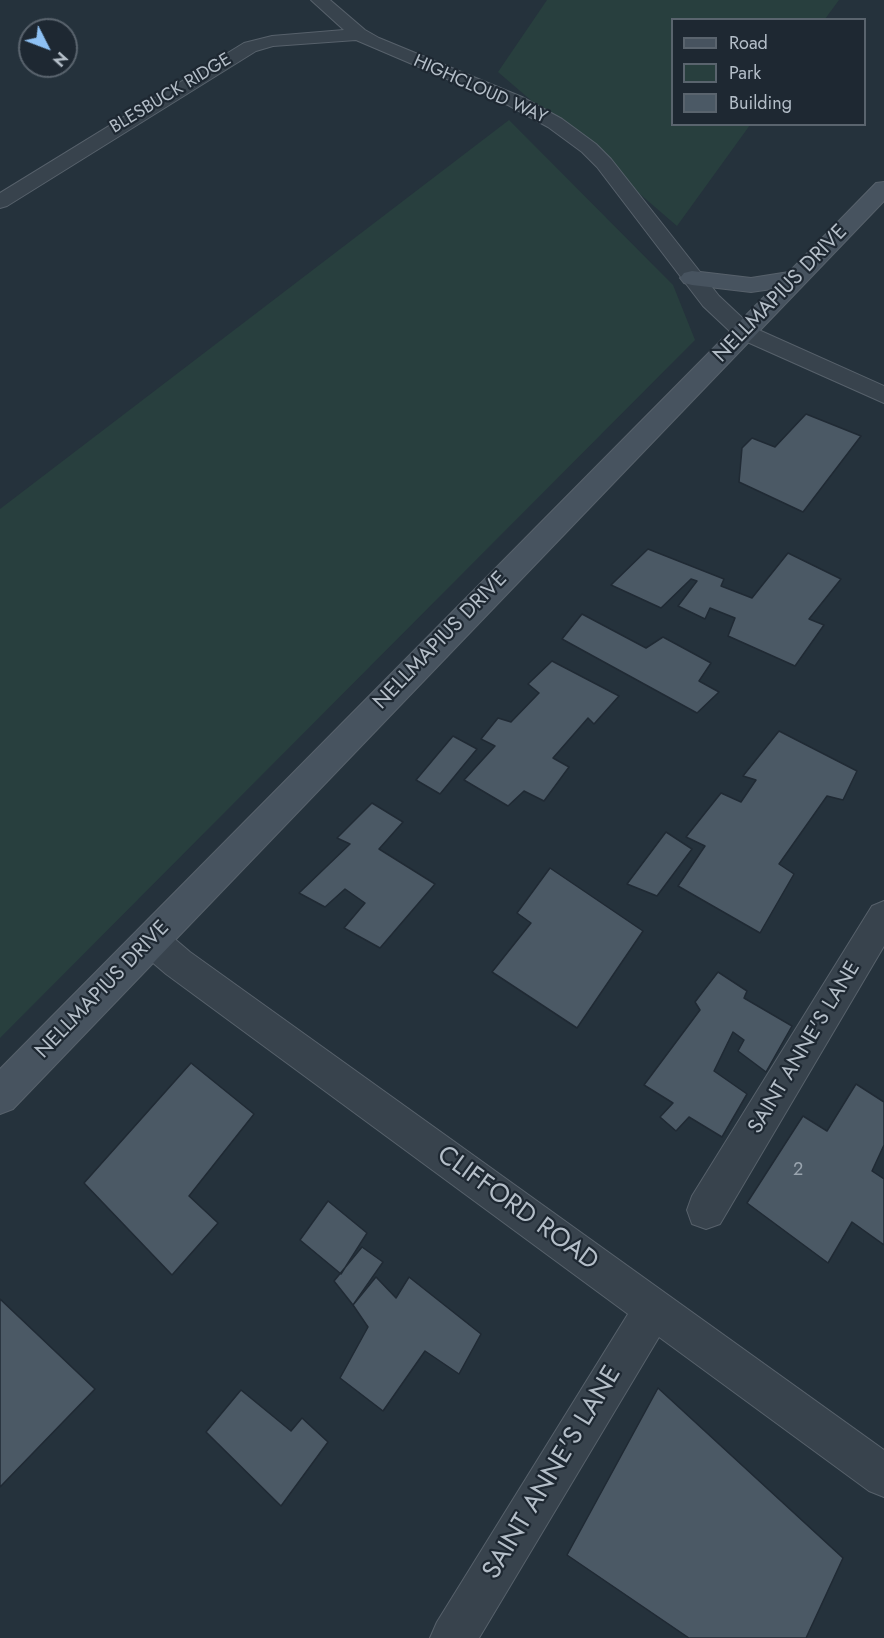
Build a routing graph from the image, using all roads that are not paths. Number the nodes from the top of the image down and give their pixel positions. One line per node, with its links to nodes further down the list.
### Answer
1 (320, 0): 2 (street, HIGHCLOUD WAY)
2 (359, 34): 4 (street, BLESBUCK RIDGE); 5 (street, HIGHCLOUD WAY)
3 (884, 188): 6 (main road, NELLMAPIUS DRIVE)
4 (0, 202)
5 (692, 278): 6 (main road); 7 (street, HIGHCLOUD WAY)
6 (796, 278): 7 (main road, NELLMAPIUS DRIVE)
7 (744, 332): 8 (street, HIGHCLOUD WAY); 10 (main road, NELLMAPIUS DRIVE)
8 (884, 395)
9 (884, 916): 12 (street, SAINT ANNE'S LANE)
10 (151, 940): 11 (main road, NELLMAPIUS DRIVE); 13 (street, CLIFFORD ROAD)
11 (0, 1096)
12 (706, 1210)
13 (654, 1308): 14 (street, CLIFFORD ROAD); 15 (street, SAINT ANNE'S LANE)
14 (884, 1476)
15 (453, 1638)

